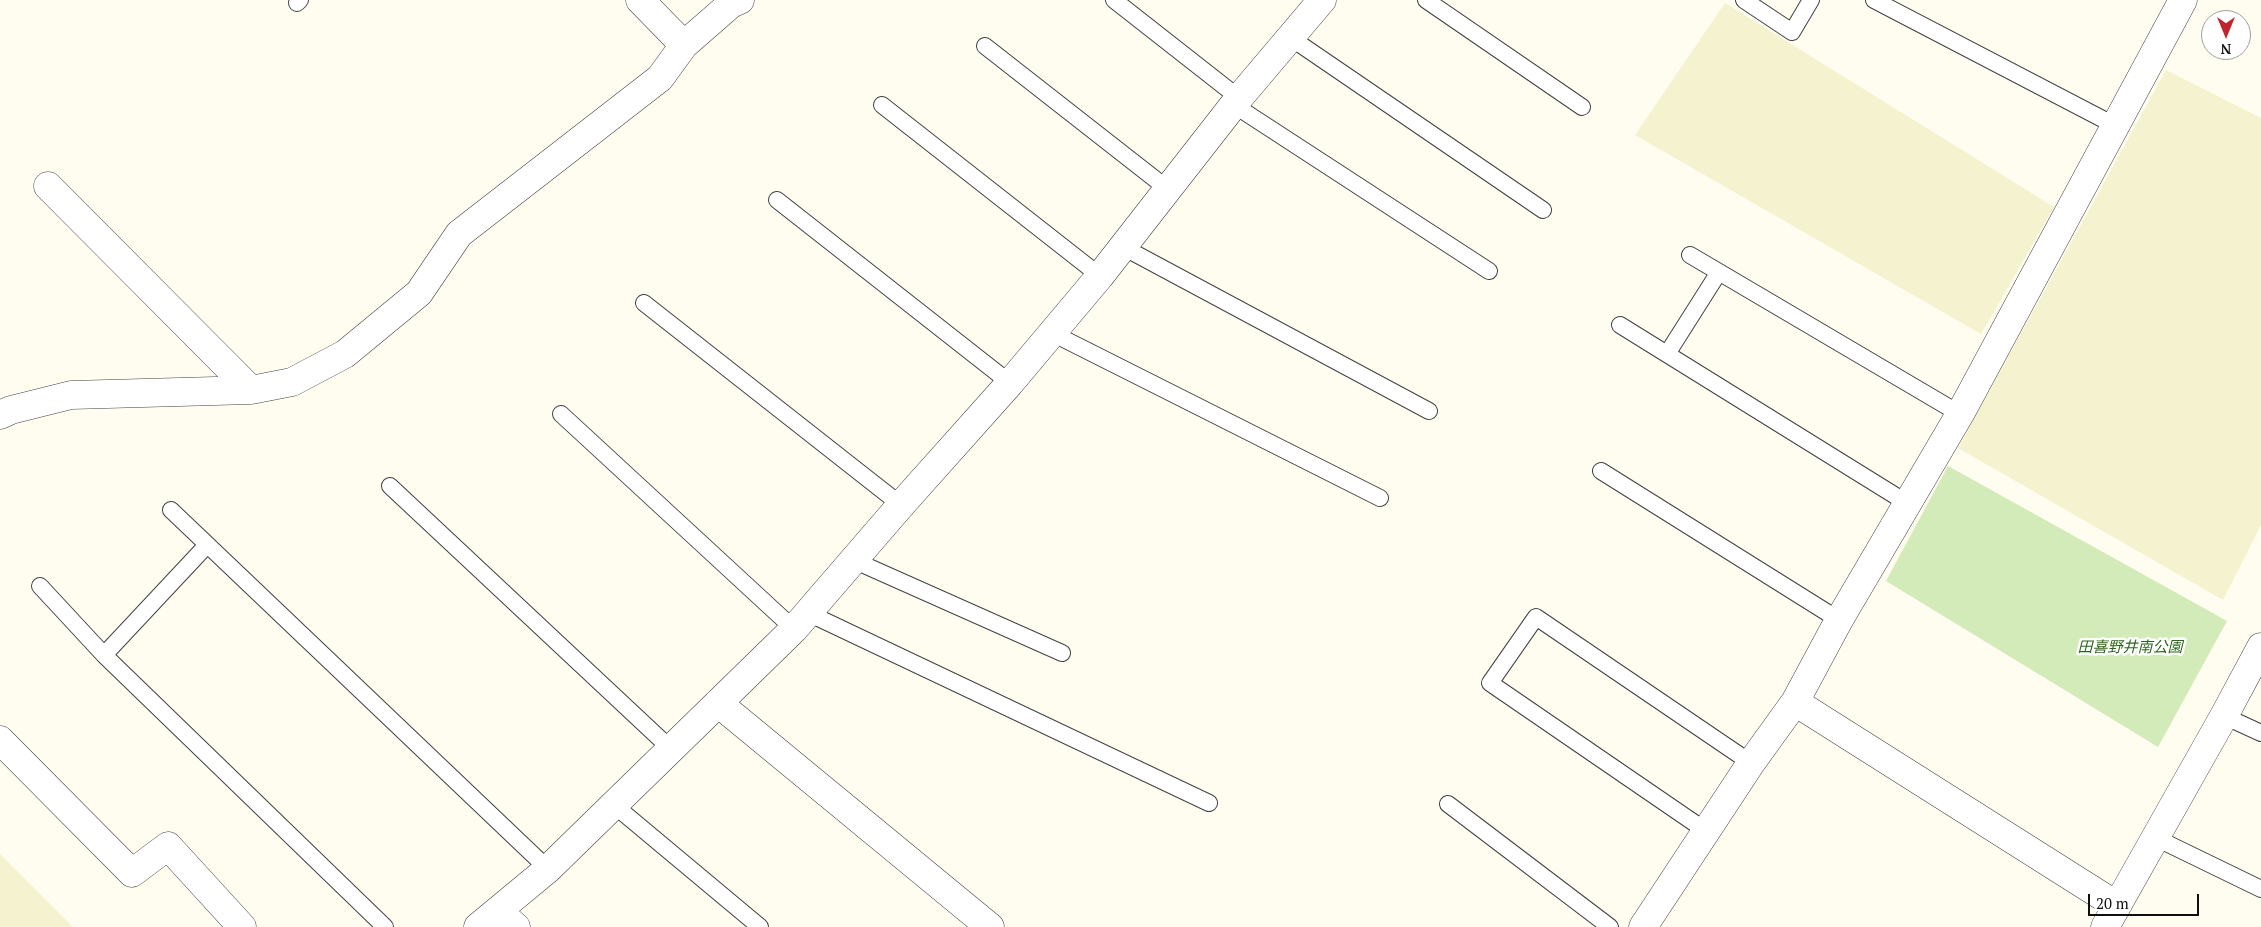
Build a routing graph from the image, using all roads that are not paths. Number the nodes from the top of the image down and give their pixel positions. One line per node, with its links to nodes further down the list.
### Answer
1 (640, 0): 11 (street)
2 (740, 0): 11 (street)
3 (1114, 0): 13 (lane)
4 (1426, 0): 15 (lane)
5 (1744, 0): 6 (lane)
6 (1811, 0)
7 (1874, 0): 16 (lane)
8 (2183, 0): 16 (street)
9 (1319, 1): 10 (street)
10 (1291, 38): 13 (street); 20 (lane)
11 (684, 44): 31 (street)
12 (985, 46): 18 (lane)
13 (1237, 101): 18 (street); 23 (lane)
14 (882, 105): 25 (lane)
15 (1582, 107)
16 (2116, 126): 35 (street)
17 (48, 186): 31 (street)
18 (1169, 190): 21 (street)
19 (777, 200): 30 (lane)
20 (1544, 210)
21 (1122, 247): 25 (street); 33 (lane)
22 (1690, 255): 24 (lane)
23 (1489, 271)
24 (1719, 272): 29 (lane); 35 (lane)
25 (1100, 276): 28 (street)
26 (644, 302): 40 (lane)
27 (1620, 325): 29 (lane)
28 (1052, 333): 30 (street); 38 (lane)
29 (1667, 354): 39 (lane)
30 (1010, 383): 40 (street)
31 (251, 390): 32 (street)
32 (4, 408)
33 (1429, 411)
34 (561, 414): 46 (lane)
35 (1960, 414): 39 (street)
36 (1601, 471): 45 (lane)
37 (390, 486): 55 (lane)
38 (1380, 498)
39 (1907, 503): 45 (street)
40 (900, 505): 43 (street)
41 (171, 510): 42 (lane)
42 (208, 545): 49 (lane); 62 (lane)
43 (853, 560): 46 (street); 48 (lane)
44 (40, 586): 49 (lane)
45 (1839, 620): 50 (street)
46 (801, 621): 51 (street); 57 (lane)
47 (2261, 647): 52 (street)
48 (1062, 653)
49 (104, 654): 67 (lane)
50 (1794, 702): 56 (street); 64 (street)
51 (718, 703): 55 (street); 69 (street)
52 (2224, 716): 53 (lane); 61 (street)
53 (2261, 733)
54 (0, 740): 66 (street)
55 (672, 750): 59 (street)
56 (1751, 763): 60 (street); 60 (lane)
57 (1209, 803)
58 (1448, 804): 70 (lane)
59 (614, 805): 62 (street); 68 (lane)
60 (1706, 831): 71 (street)
61 (2154, 837): 63 (lane); 64 (street)
62 (548, 869): 65 (street)
63 (2261, 889)
64 (2111, 916)
65 (497, 922)
66 (242, 927)
67 (385, 927)
68 (760, 927)
69 (990, 927)
70 (1610, 927)
71 (1643, 927)

